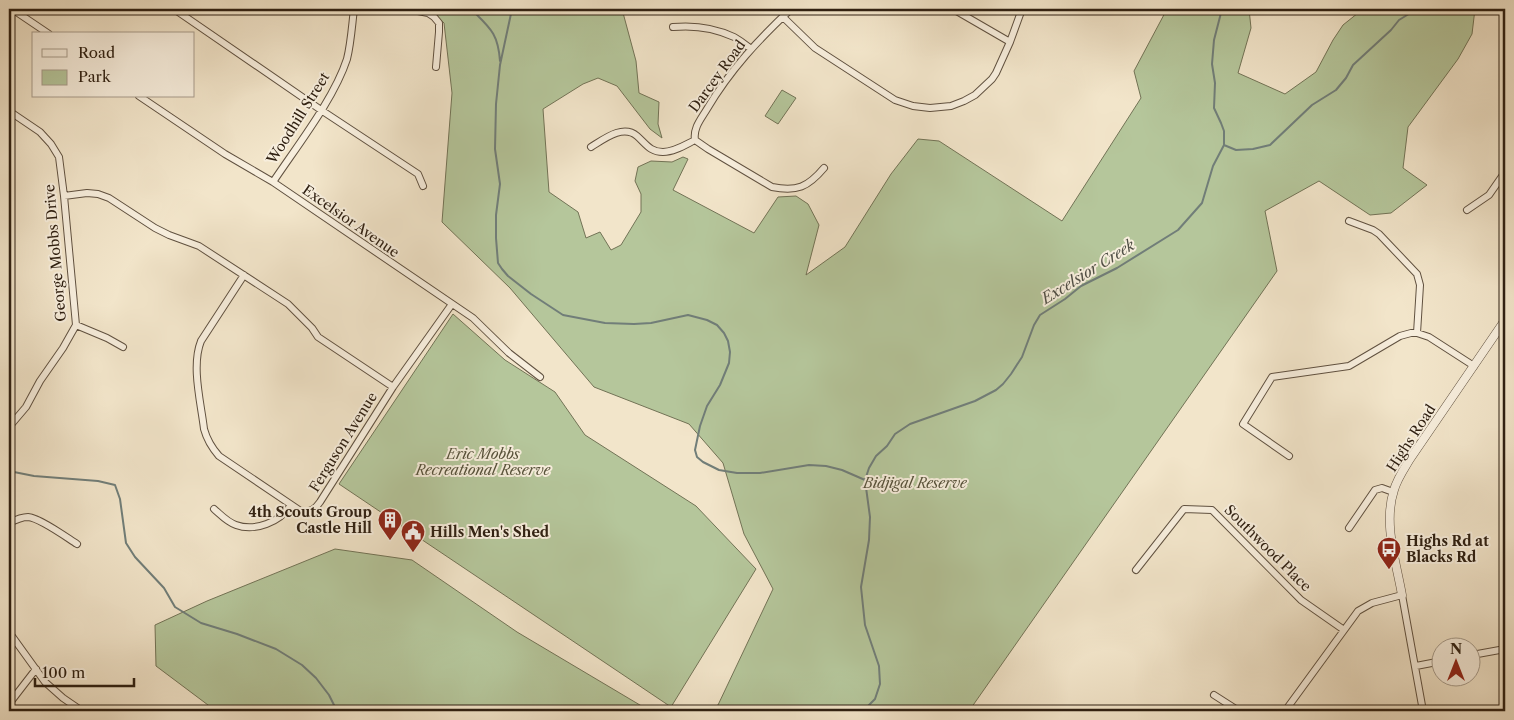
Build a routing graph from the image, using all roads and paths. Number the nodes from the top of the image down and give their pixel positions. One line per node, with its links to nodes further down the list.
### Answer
1 (12, 9): 10 (street)
2 (174, 9): 15 (street)
3 (354, 9): 15 (street, Woodhill Street)
4 (408, 9): 13 (street)
5 (791, 9): 8 (street, Darcey Road)
6 (953, 9): 11 (street)
7 (1022, 9): 11 (street)
8 (783, 17): 11 (street); 12 (street, Darcey Road)
9 (673, 27): 12 (street)
10 (46, 32)
11 (1010, 42)
12 (750, 48): 17 (street, Darcey Road)
13 (436, 67)
14 (142, 98): 21 (street, Excelsior Avenue)
15 (321, 110): 21 (street, Woodhill Street); 22 (street)
16 (9, 111): 23 (street, George Mobbs Drive)
17 (695, 140): 18 (street); 19 (street)
18 (592, 147)
19 (824, 168)
20 (1505, 172): 24 (street)
21 (273, 182): 27 (street, Excelsior Avenue)
22 (423, 186)
23 (64, 196): 26 (street); 29 (street, George Mobbs Drive)
24 (1467, 210)
25 (1349, 220): 30 (street)
26 (244, 275): 34 (street); 38 (street, Ferguson Avenue)
27 (452, 304): 33 (street, Excelsior Avenue); 34 (street, Ferguson Avenue)
28 (1505, 320): 32 (street, Highs Road)
29 (76, 325): 31 (street); 35 (street, George Mobbs Drive)
30 (1417, 333): 32 (street); 36 (street)
31 (123, 347)
32 (1474, 366): 37 (street, Highs Road)
33 (540, 377)
34 (393, 387): 38 (street, Ferguson Avenue)
35 (9, 427)
36 (1289, 456)
37 (1393, 492): 41 (street); 44 (street, Highs Road)
38 (291, 505): 39 (street)
39 (214, 509)
40 (9, 523): 42 (street)
41 (1349, 528)
42 (77, 544)
43 (1136, 570): 45 (street, Southwood Place)
44 (1402, 595): 45 (street); 50 (street)
45 (1344, 630): 56 (street)
46 (9, 632): 51 (street)
47 (1505, 649): 48 (street)
48 (1482, 653)
49 (1432, 663): 50 (street)
50 (1416, 666): 57 (street)
51 (36, 669): 53 (street); 54 (street)
52 (1214, 695): 55 (street)
53 (9, 704)
54 (82, 711)
55 (1239, 711)
56 (1285, 711)
57 (1423, 711)

